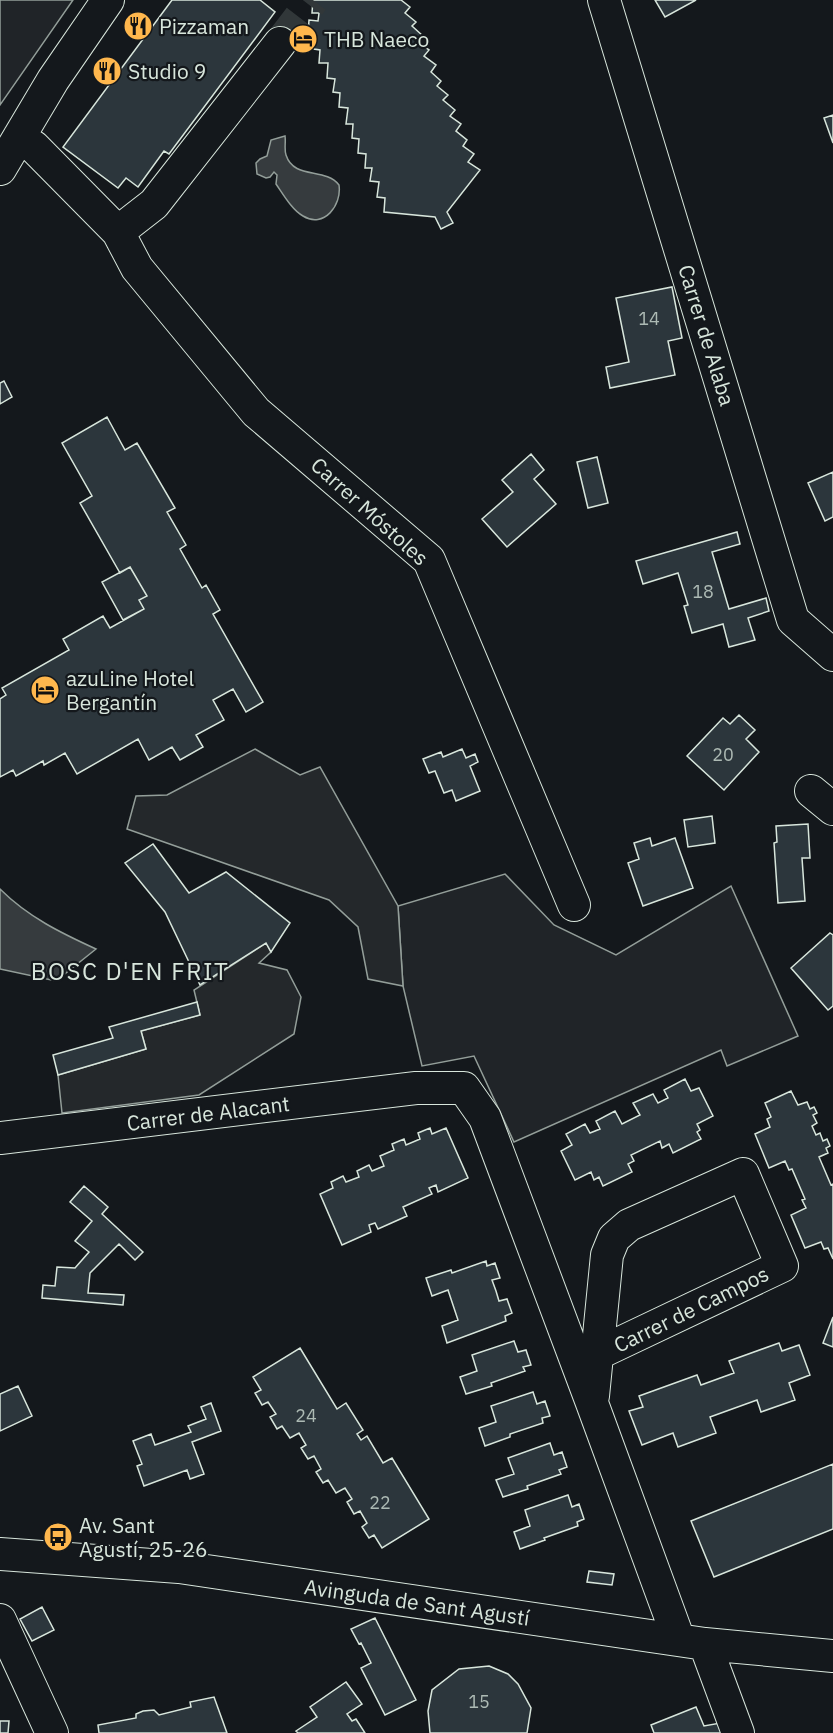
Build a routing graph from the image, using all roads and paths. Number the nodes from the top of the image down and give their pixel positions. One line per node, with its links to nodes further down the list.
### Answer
1 (108, 0): 4 (street)
2 (604, 0): 7 (street, Carrer de Alaba)
3 (280, 42): 6 (street)
4 (19, 136): 5 (street); 6 (street, Carrer Móstoles)
5 (0, 169)
6 (118, 232): 8 (street, Carrer Móstoles)
7 (833, 655)
8 (574, 905)
9 (485, 1118): 10 (street, Carrer de Alacant); 12 (street, Carrer de Campos)
10 (0, 1138)
11 (597, 1354): 11 (street, Carrer de Campos); 12 (street, Carrer de Campos)
12 (592, 1403): 15 (street, Carrer de Campos)
13 (0, 1554): 15 (street, Avinguda de Sant Agustí)
14 (0, 1620): 17 (street)
15 (692, 1642): 16 (street, Avinguda de Sant Agustí); 18 (street, Carrer de Campos)
16 (833, 1656)
17 (52, 1733)
18 (738, 1733)

